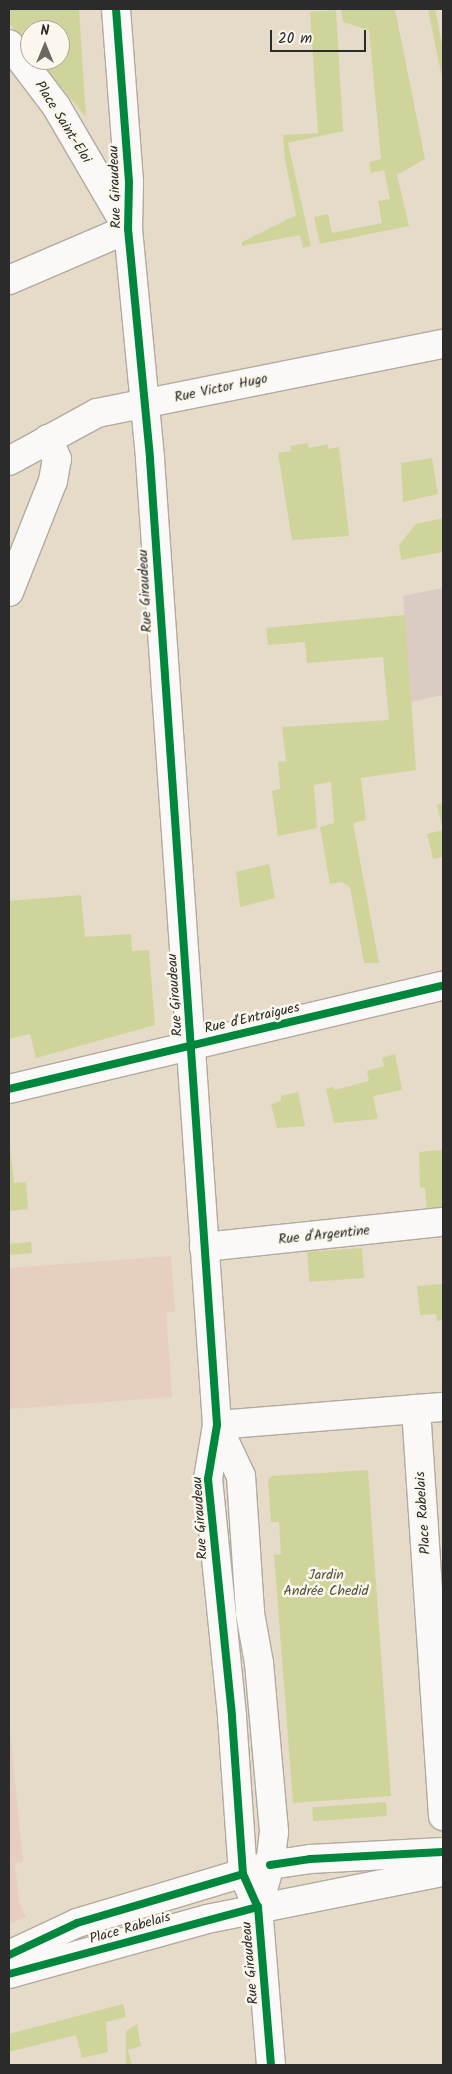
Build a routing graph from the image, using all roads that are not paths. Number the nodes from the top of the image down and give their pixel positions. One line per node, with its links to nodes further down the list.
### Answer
1 (116, 9): 4 (street, Rue Giraudeau)
2 (9, 44): 3 (street, Place Saint-Eloi)
3 (18, 69): 4 (street, Place Saint-Eloi)
4 (128, 229): 5 (street); 7 (street, Rue Giraudeau)
5 (9, 280)
6 (443, 344): 7 (street, Rue Victor Hugo)
7 (146, 403): 8 (street, Rue Victor Hugo); 12 (street, Rue Giraudeau)
8 (48, 439): 9 (street, Rue Victor Hugo); 10 (street)
9 (9, 461)
10 (9, 592)
11 (443, 986): 12 (street, Rue d'Entraigues)
12 (191, 1045): 13 (street, Rue d'Entraigues); 15 (street, Rue Giraudeau)
13 (9, 1088)
14 (443, 1222): 15 (street, Rue d'Argentine)
15 (204, 1247): 18 (street, Rue Giraudeau)
16 (443, 1407): 17 (street)
17 (416, 1409): 18 (street); 19 (street, Place Rabelais)
18 (217, 1425): 22 (street, Rue Giraudeau); 24 (street, Rue Giraudeau)
19 (435, 1568): 20 (street, Place Rabelais)
20 (443, 1816)
21 (443, 1852): 22 (street, Place Rabelais)
22 (270, 1866): 24 (street, Place Rabelais); 25 (street, Rue Giraudeau)
23 (443, 1872): 25 (street, Place Rabelais)
24 (243, 1874): 25 (street, Rue Giraudeau); 26 (street, Place Rabelais)
25 (258, 1907): 28 (street, Place Rabelais); 30 (street, Rue Giraudeau)
26 (77, 1923): 27 (street, Place Rabelais); 28 (street)
27 (9, 1955)
28 (85, 1955): 29 (street, Place Rabelais)
29 (9, 1974)
30 (272, 2065)

